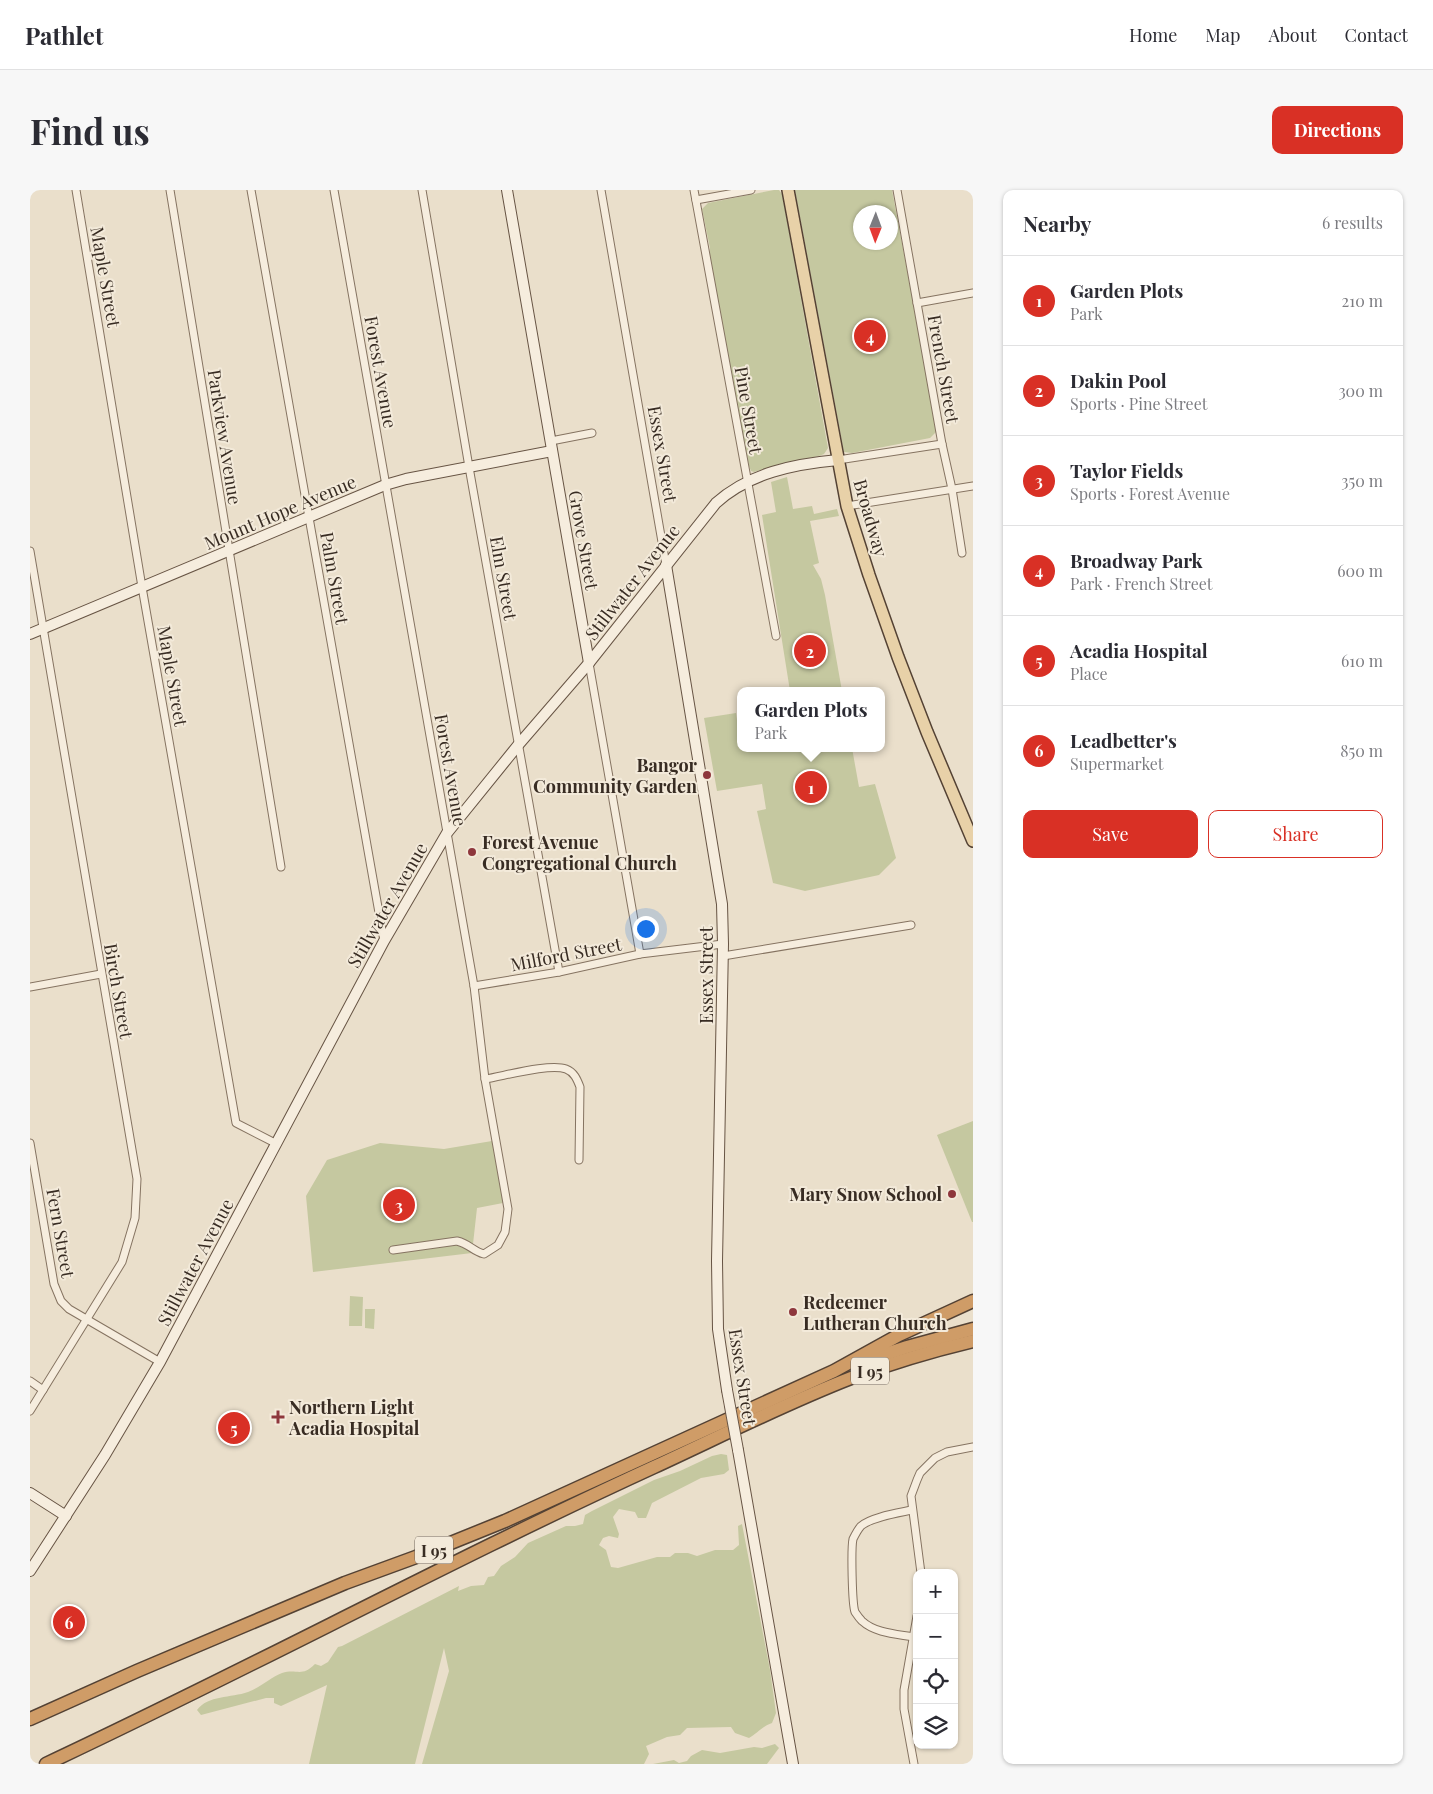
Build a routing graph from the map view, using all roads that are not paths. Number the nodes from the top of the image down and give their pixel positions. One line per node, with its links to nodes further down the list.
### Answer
1 (76, 190): 30 (street, Maple Street)
2 (170, 190): 27 (street, Parkview Avenue)
3 (251, 190): 25 (street, Palm Street)
4 (334, 190): 21 (street, Forest Avenue)
5 (422, 190): 19 (street, Elm Street)
6 (507, 190): 17 (street, Grove Street)
7 (601, 190): 29 (street, Essex Street)
8 (694, 190): 12 (street, Pine Street)
9 (751, 190): 12 (street)
10 (788, 190): 18 (main road, Broadway)
11 (897, 190): 14 (street, French Street)
12 (696, 200): 20 (street, Pine Street)
13 (973, 293): 14 (street)
14 (917, 303): 16 (street, French Street)
15 (592, 433): 17 (street)
16 (942, 444): 18 (street, Stillwater Avenue); 23 (street, French Street)
17 (552, 446): 19 (street, Mount Hope Avenue); 34 (street, Grove Street)
18 (838, 460): 20 (street, Stillwater Avenue); 24 (main road, Broadway)
19 (469, 468): 21 (street, Mount Hope Avenue); 35 (street, Elm Street)
20 (747, 481): 29 (street, Stillwater Avenue); 33 (street, Pine Street)
21 (385, 485): 25 (street, Mount Hope Avenue); 36 (street, Forest Avenue)
22 (973, 486): 23 (street)
23 (952, 489): 24 (street); 28 (street, French Street)
24 (847, 506): 37 (main road, Broadway)
25 (309, 516): 27 (street, Mount Hope Avenue); 40 (street, Palm Street)
26 (30, 551): 31 (street, Birch Street)
27 (228, 552): 30 (street, Mount Hope Avenue); 38 (street, Parkview Avenue)
28 (962, 552)
29 (666, 565): 34 (street, Stillwater Avenue); 41 (street, Essex Street)
30 (142, 587): 31 (street, Mount Hope Avenue); 50 (street, Maple Street)
31 (44, 628): 32 (street, Mount Hope Avenue); 45 (street, Birch Street)
32 (30, 634)
33 (776, 636)
34 (590, 663): 35 (street, Stillwater Avenue); 42 (street, Grove Street)
35 (519, 744): 36 (street, Stillwater Avenue); 44 (street, Elm Street)
36 (447, 833): 40 (street, Stillwater Avenue); 46 (street, Forest Avenue)
37 (973, 841)
38 (282, 867)
39 (911, 925): 43 (street)
40 (384, 941): 50 (street, Stillwater Avenue)
41 (723, 944): 42 (street, Milford Street); 43 (street, Essex Street)
42 (640, 954): 44 (street, Milford Street)
43 (723, 956): 71 (street, Essex Street, bridge)
44 (559, 972): 46 (street, Milford Street)
45 (101, 974): 47 (street); 54 (street, Birch Street)
46 (474, 986): 48 (street, Forest Avenue)
47 (30, 987)
48 (486, 1079): 51 (street); 52 (street, Forest Avenue)
49 (30, 1143): 54 (street, Fern Street)
50 (277, 1144): 57 (street, Stillwater Avenue)
51 (579, 1160)
52 (393, 1250)
53 (973, 1301): 58 (highway)
54 (88, 1319): 57 (street, Fern Street); 60 (street, Birch Street)
55 (973, 1329): 58 (highway, I 95)
56 (971, 1342): 70 (highway, I 95)
57 (160, 1362): 65 (street, Stillwater Avenue)
58 (834, 1371): 69 (highway, I 95)
59 (30, 1381): 60 (street)
60 (43, 1390): 61 (street, Birch Street)
61 (30, 1411)
62 (973, 1447): 64 (street)
63 (30, 1493): 65 (street)
64 (912, 1510): 66 (street); 68 (street)
65 (66, 1516): 67 (street, Stillwater Avenue)
66 (920, 1569)
67 (30, 1571)
68 (913, 1637): 72 (street)
69 (30, 1719)
70 (46, 1764)
71 (794, 1764)
72 (914, 1764)

